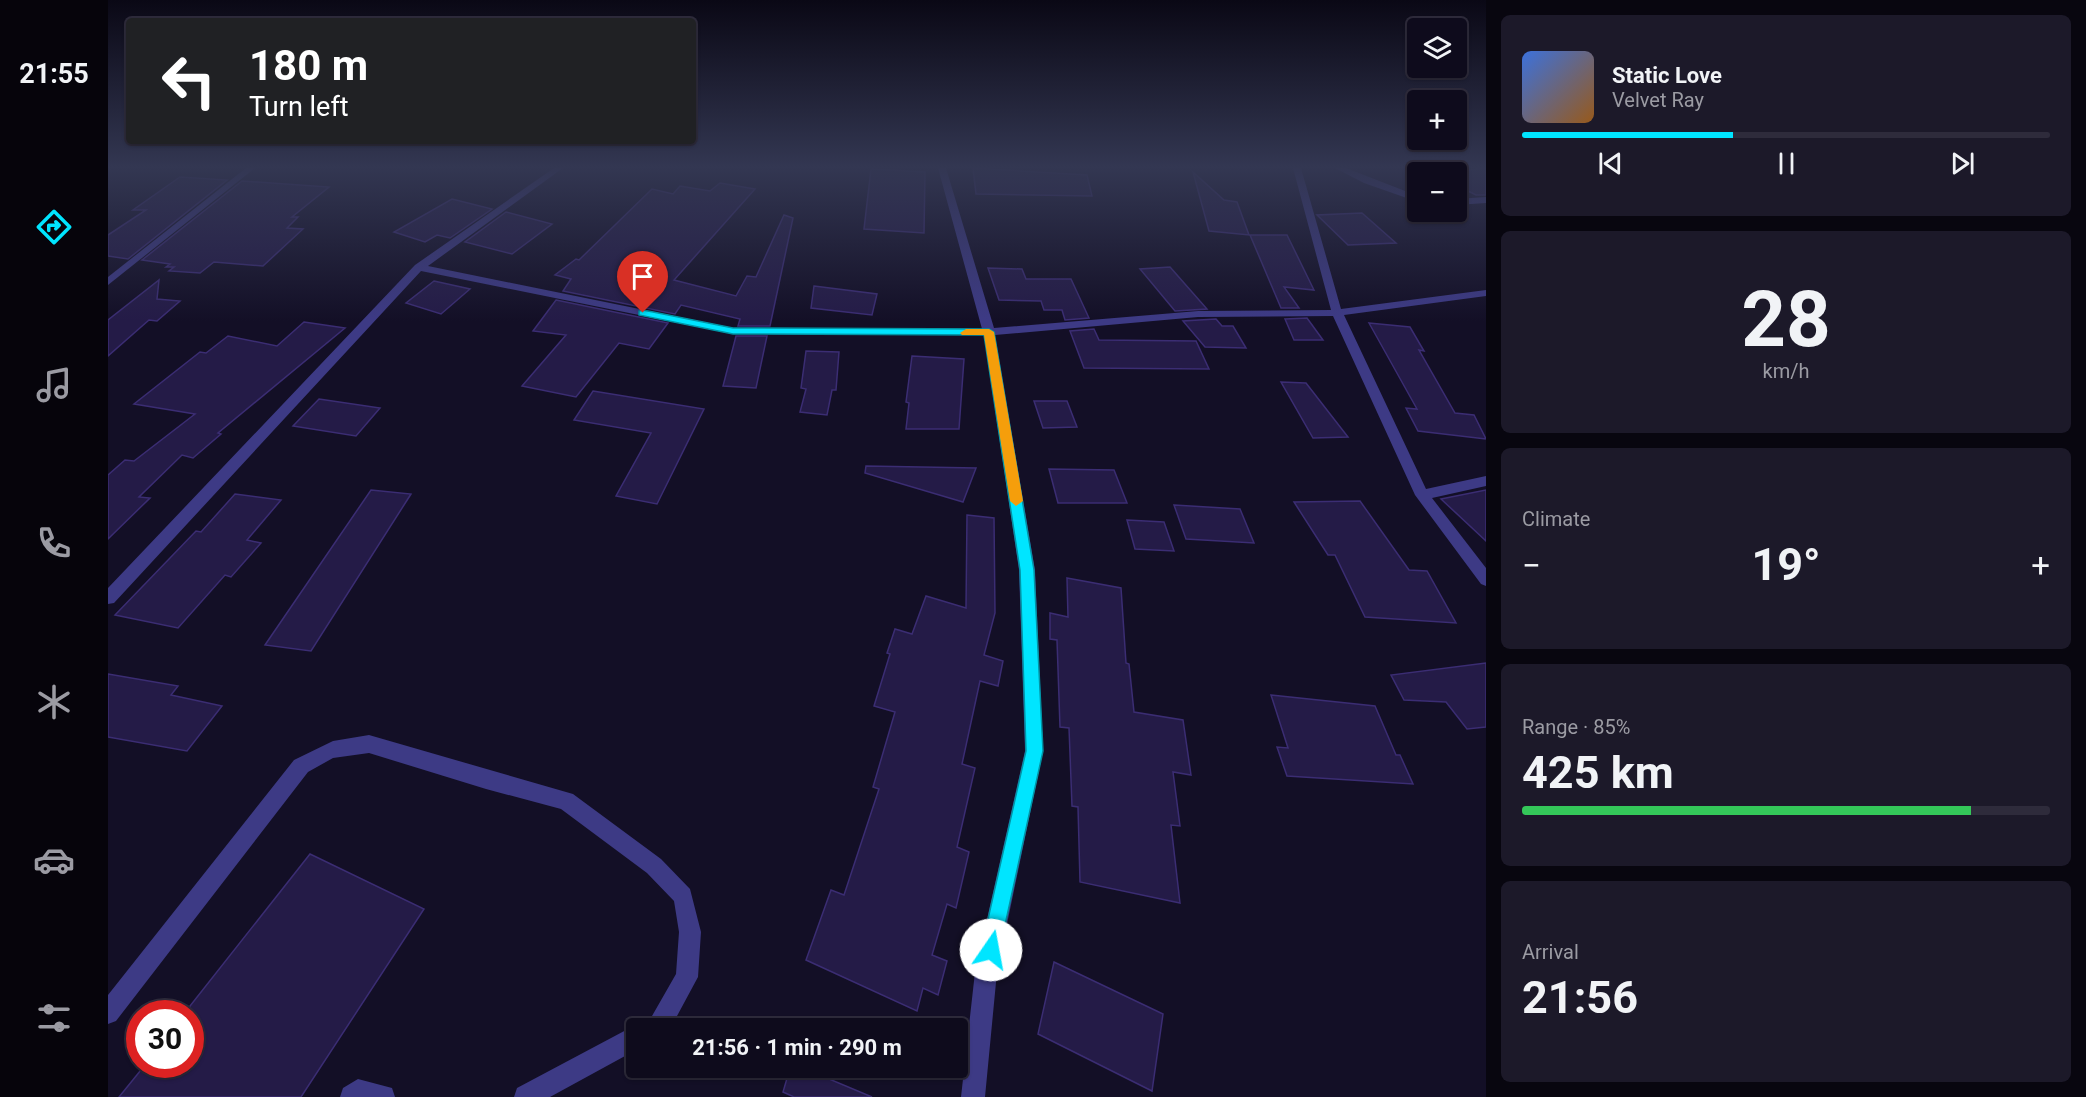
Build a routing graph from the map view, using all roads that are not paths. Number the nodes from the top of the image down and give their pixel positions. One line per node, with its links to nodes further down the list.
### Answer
1 (187, 219): 6 (street)
2 (487, 219): 5 (street)
3 (957, 219): 9 (street)
4 (1311, 219): 8 (street)
5 (419, 267): 9 (street); 13 (street)
6 (108, 282)
7 (1486, 293): 8 (street)
8 (1336, 313): 9 (street); 11 (street)
9 (989, 332): 20 (street)
10 (1486, 481): 11 (street)
11 (1422, 495): 12 (street)
12 (1486, 580)
13 (108, 598)
14 (108, 1013): 15 (street)
15 (663, 1018)
16 (626, 1042): 19 (street)
17 (352, 1097): 18 (street)
18 (383, 1097)
19 (526, 1097)
20 (972, 1097)

